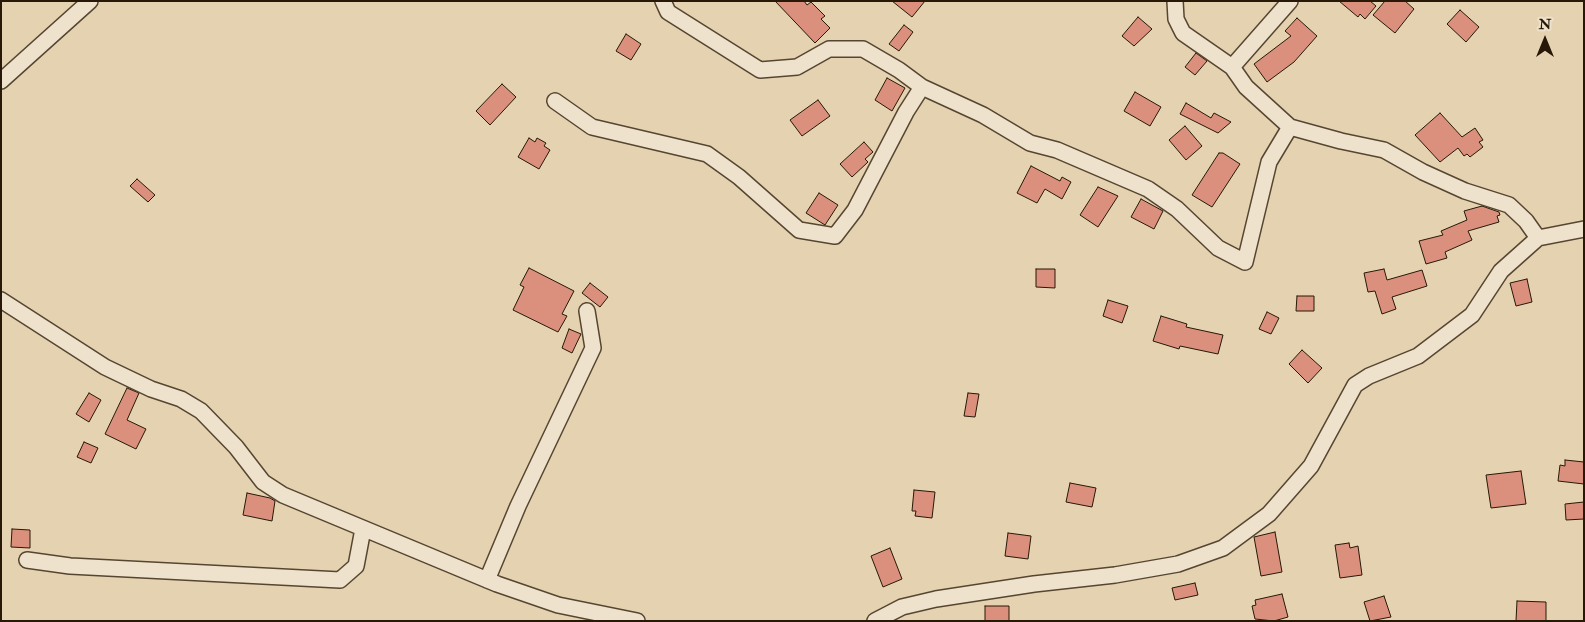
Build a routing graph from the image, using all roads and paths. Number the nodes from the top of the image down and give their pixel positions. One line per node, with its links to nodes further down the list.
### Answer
1 (90, 1): 6 (street)
2 (664, 1): 7 (street)
3 (1175, 1): 5 (street)
4 (1290, 1): 5 (street)
5 (1232, 67): 9 (street)
6 (1, 81)
7 (922, 87): 8 (street); 9 (street)
8 (555, 101)
9 (1290, 127): 11 (street)
10 (1584, 229): 11 (street)
11 (1538, 238): 18 (street)
12 (1, 300): 14 (street)
13 (587, 311): 16 (street)
14 (363, 529): 15 (street); 16 (street)
15 (27, 560)
16 (487, 580): 17 (street)
17 (637, 621)
18 (875, 621)

